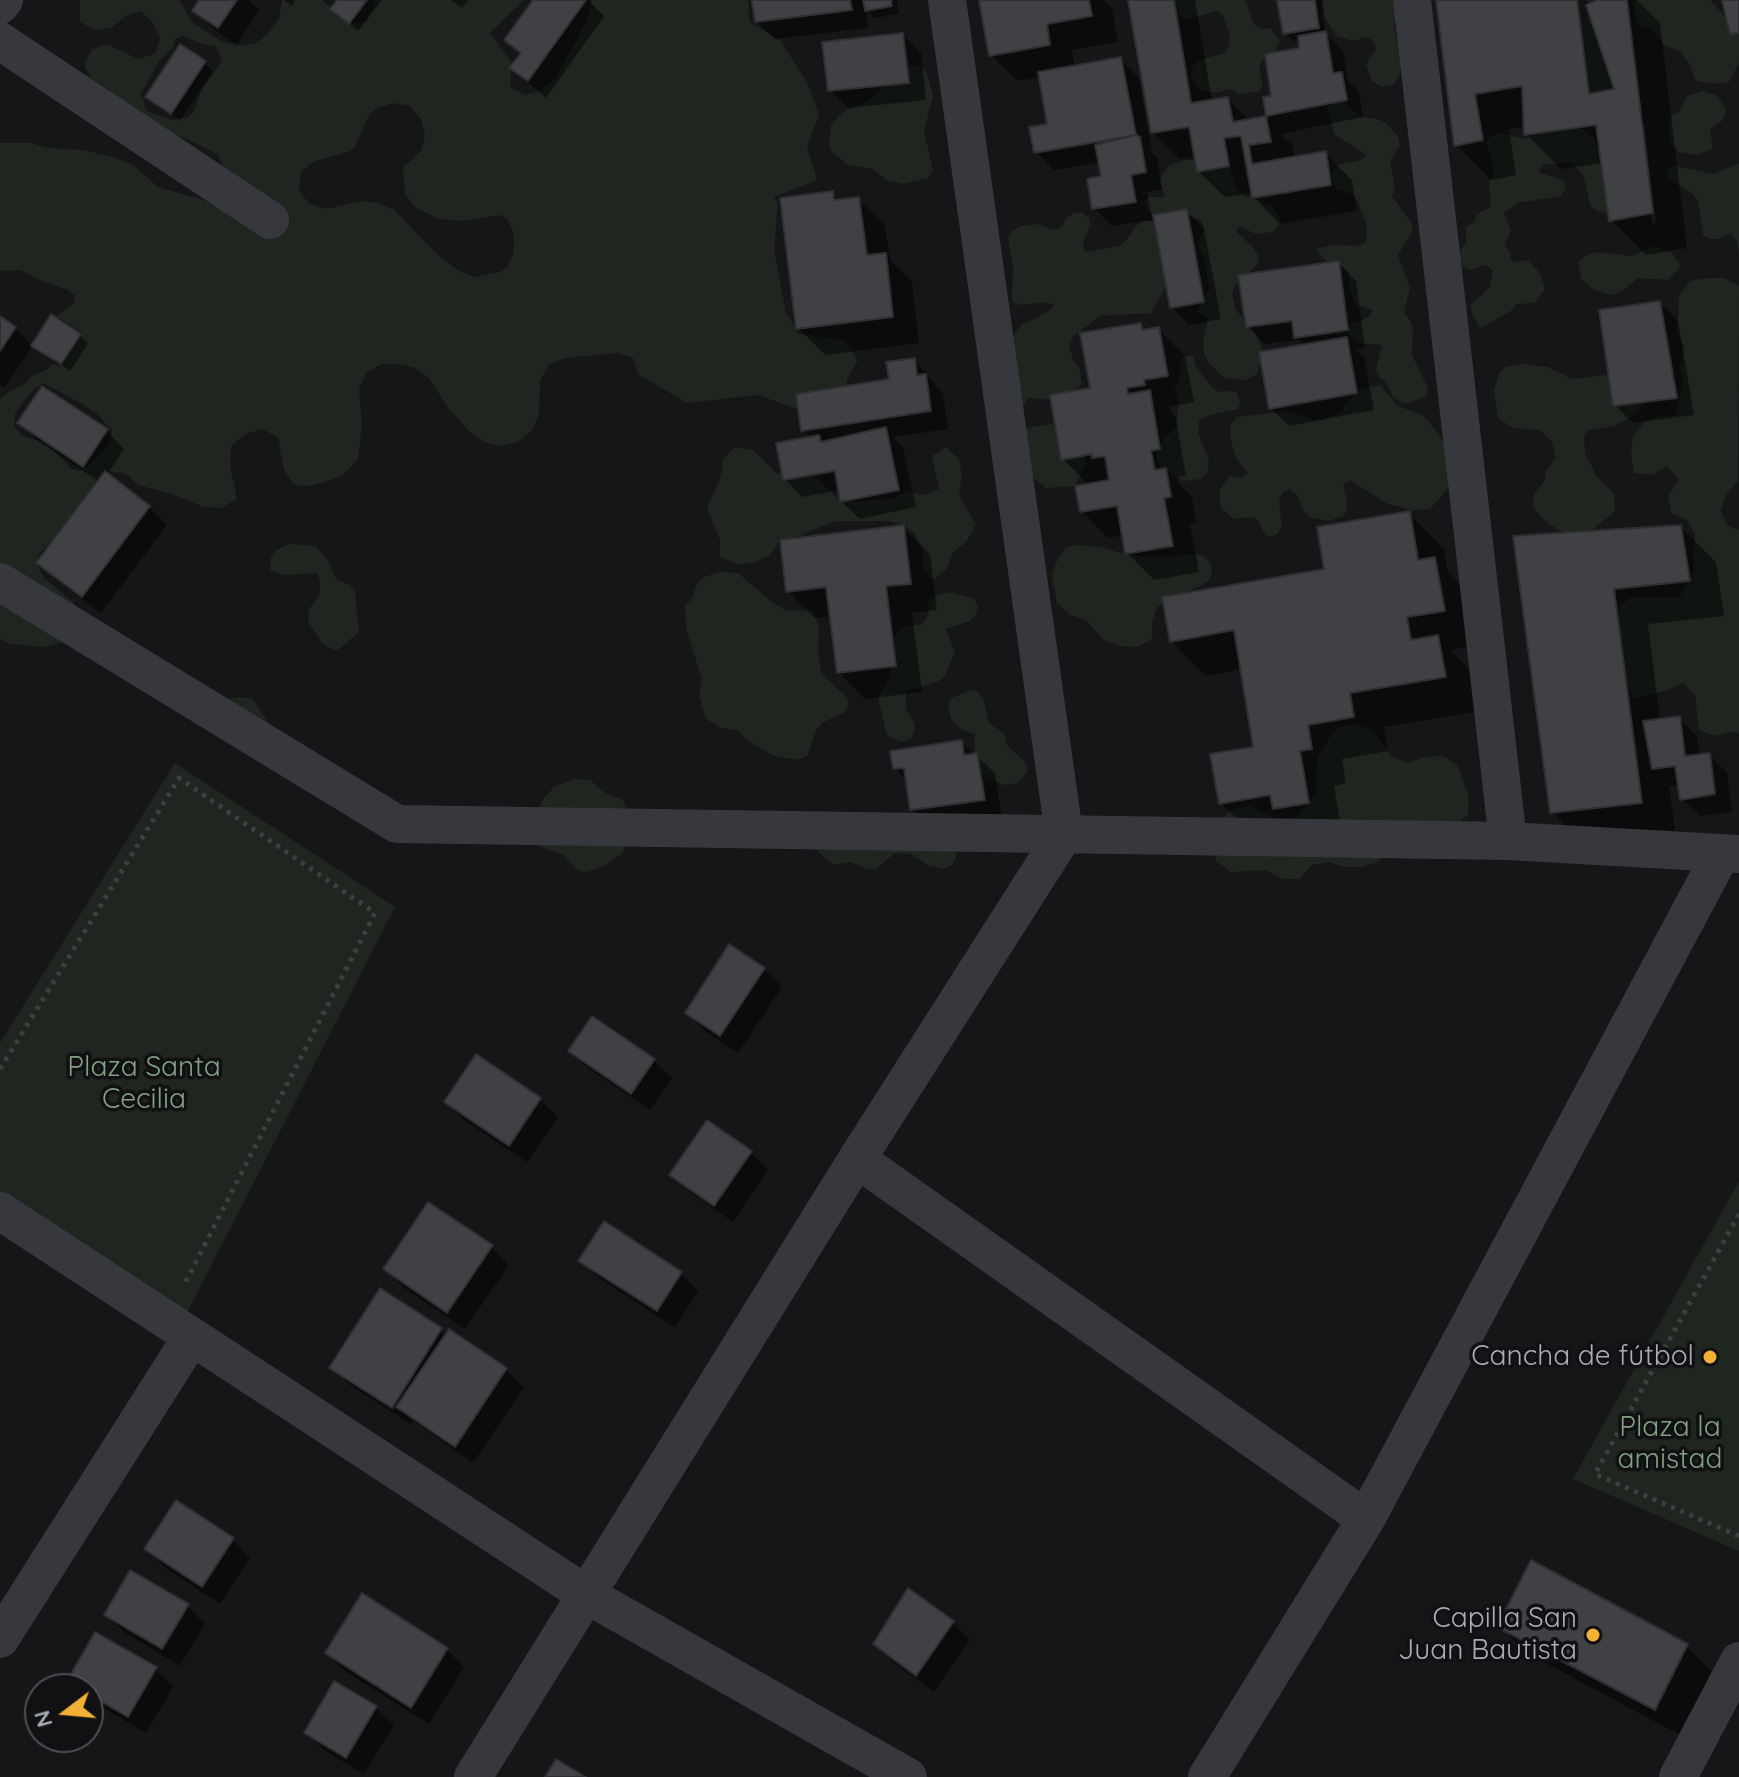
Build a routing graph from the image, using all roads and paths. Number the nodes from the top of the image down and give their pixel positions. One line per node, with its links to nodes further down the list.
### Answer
1 (4, 0): 4 (street)
2 (947, 0): 8 (street)
3 (1412, 0): 9 (street)
4 (0, 5)
5 (0, 41): 6 (street)
6 (270, 220)
7 (0, 582): 8 (street)
8 (1064, 834): 9 (street); 12 (street)
9 (1508, 841): 10 (street)
10 (1730, 854): 17 (street)
11 (0, 1069): 15 (path)
12 (857, 1159): 17 (street); 19 (street)
13 (0, 1211): 16 (street)
14 (1739, 1214): 18 (path)
15 (177, 1298)
16 (191, 1338): 19 (street); 20 (street)
17 (1366, 1519): 24 (street)
18 (1739, 1536)
19 (587, 1595): 22 (street); 23 (street)
20 (0, 1639)
21 (1739, 1661): 25 (street)
22 (473, 1777)
23 (908, 1777)
24 (1207, 1777)
25 (1678, 1777)

